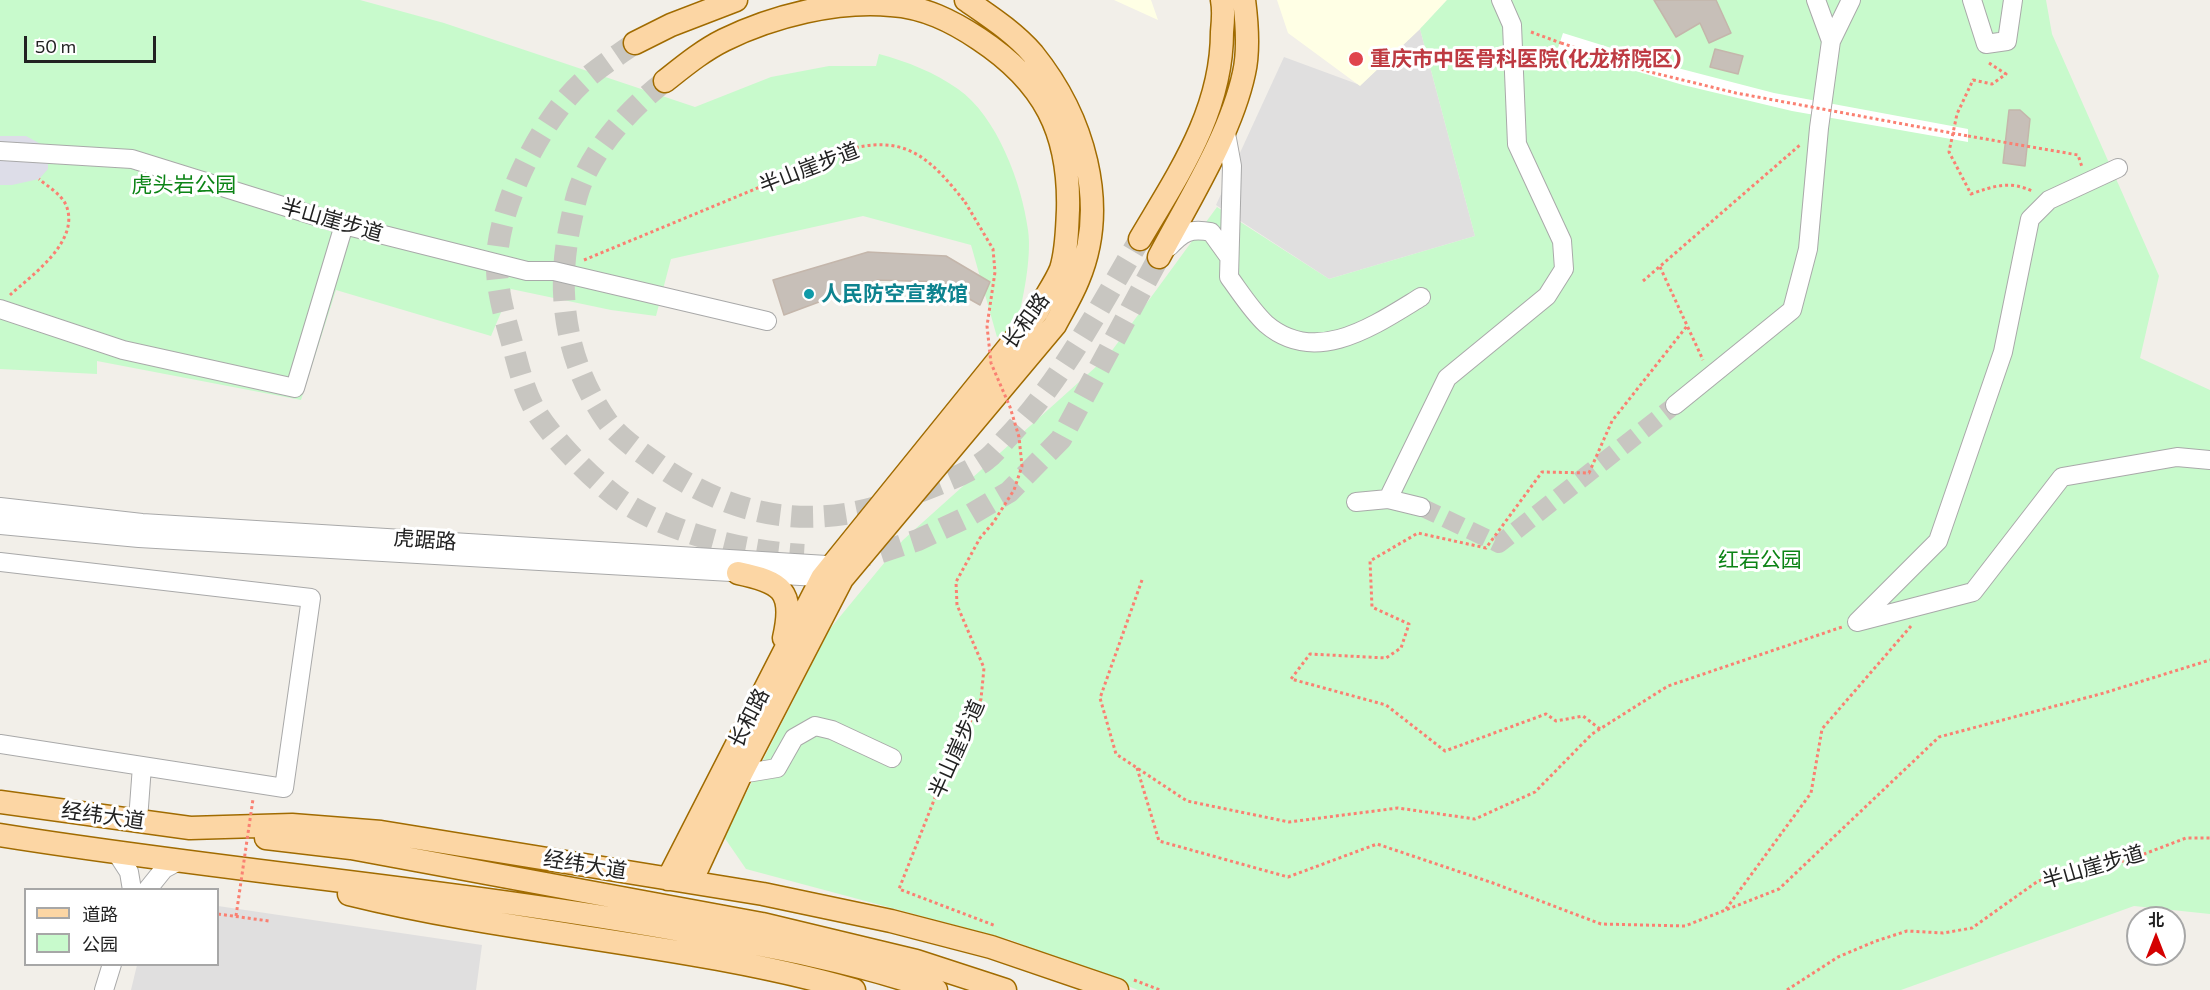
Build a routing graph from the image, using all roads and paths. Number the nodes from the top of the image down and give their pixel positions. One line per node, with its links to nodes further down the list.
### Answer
1 (736, 0): 12 (main road)
2 (966, 0): 42 (main road, 长和路)
3 (1222, 0): 23 (main road)
4 (1244, 0): 15 (main road)
5 (1502, 0): 10 (street)
6 (1816, 0): 11 (street)
7 (1851, 0): 11 (street)
8 (1972, 0): 13 (street)
9 (2013, 0): 13 (street)
10 (1512, 25): 18 (path, bridge); 36 (street)
11 (1832, 41): 16 (street)
12 (635, 44)
13 (1986, 44): 21 (path)
14 (665, 81): 42 (main road, 长和路)
15 (1225, 128): 24 (main road); 25 (street)
16 (1820, 128): 26 (path); 33 (street)
17 (0, 152): 22 (street, 半山崖步道)
18 (2078, 155)
19 (2118, 168): 21 (street)
20 (39, 179): 30 (path)
21 (2049, 200): 46 (street)
22 (344, 225): 27 (street, 半山崖步道); 30 (street)
23 (1140, 239)
24 (1159, 257): 25 (street)
25 (1229, 257): 29 (street)
26 (1660, 267): 28 (path); 32 (path)
27 (554, 271): 31 (street); 74 (path, 半山崖步道, bridge)
28 (1643, 281)
29 (1421, 297)
30 (4, 303)
31 (767, 321)
32 (1687, 326): 33 (path); 49 (path)
33 (1710, 376): 34 (street)
34 (1675, 405)
35 (2210, 460): 45 (street)
36 (1388, 499): 37 (street); 39 (street)
37 (1356, 502)
38 (0, 507): 42 (street, 虎踞路)
39 (1420, 507)
40 (0, 525): 43 (street, 虎踞路)
41 (0, 562): 52 (street)
42 (836, 572): 43 (street, 虎踞路); 48 (main road, 长和路); 54 (main road, 长和路)
43 (738, 573): 48 (main road)
44 (1142, 580): 53 (path)
45 (1931, 603): 46 (street); 70 (path)
46 (1857, 622): 49 (path)
47 (2210, 660): 70 (path)
48 (775, 666): 66 (main road, 长和路)
49 (1600, 729): 53 (path)
50 (0, 744): 52 (street)
51 (892, 758): 54 (street)
52 (142, 766): 59 (street)
53 (1137, 768): 70 (path)
54 (741, 774): 67 (main road, 长和路)
55 (0, 795): 58 (street)
56 (253, 799): 72 (path, bridge)
57 (0, 802): 58 (main road, 经纬大道)
58 (41, 807): 59 (main road, 经纬大道)
59 (138, 820): 60 (main road, 经纬大道)
60 (190, 828): 66 (main road, 经纬大道); 82 (main road)
61 (4, 836): 63 (main road)
62 (2210, 838): 84 (path, 半山崖步道)
63 (116, 852): 64 (main road); 68 (street)
64 (177, 862): 65 (main road); 69 (street)
65 (257, 872): 80 (main road); 81 (main road)
66 (668, 879): 67 (main road, 经纬大道)
67 (690, 882): 77 (main road, 经纬大道)
68 (132, 888)
69 (149, 888)
70 (1725, 910)
71 (219, 914): 72 (path)
72 (236, 916): 73 (path)
73 (269, 921)
74 (1005, 930)
75 (111, 966): 78 (street)
76 (124, 966): 79 (street)
77 (1123, 984): 83 (path)
78 (104, 990)
79 (117, 990)
80 (854, 990)
81 (936, 990)
82 (1005, 990)
83 (1160, 990)
84 (1787, 990)

